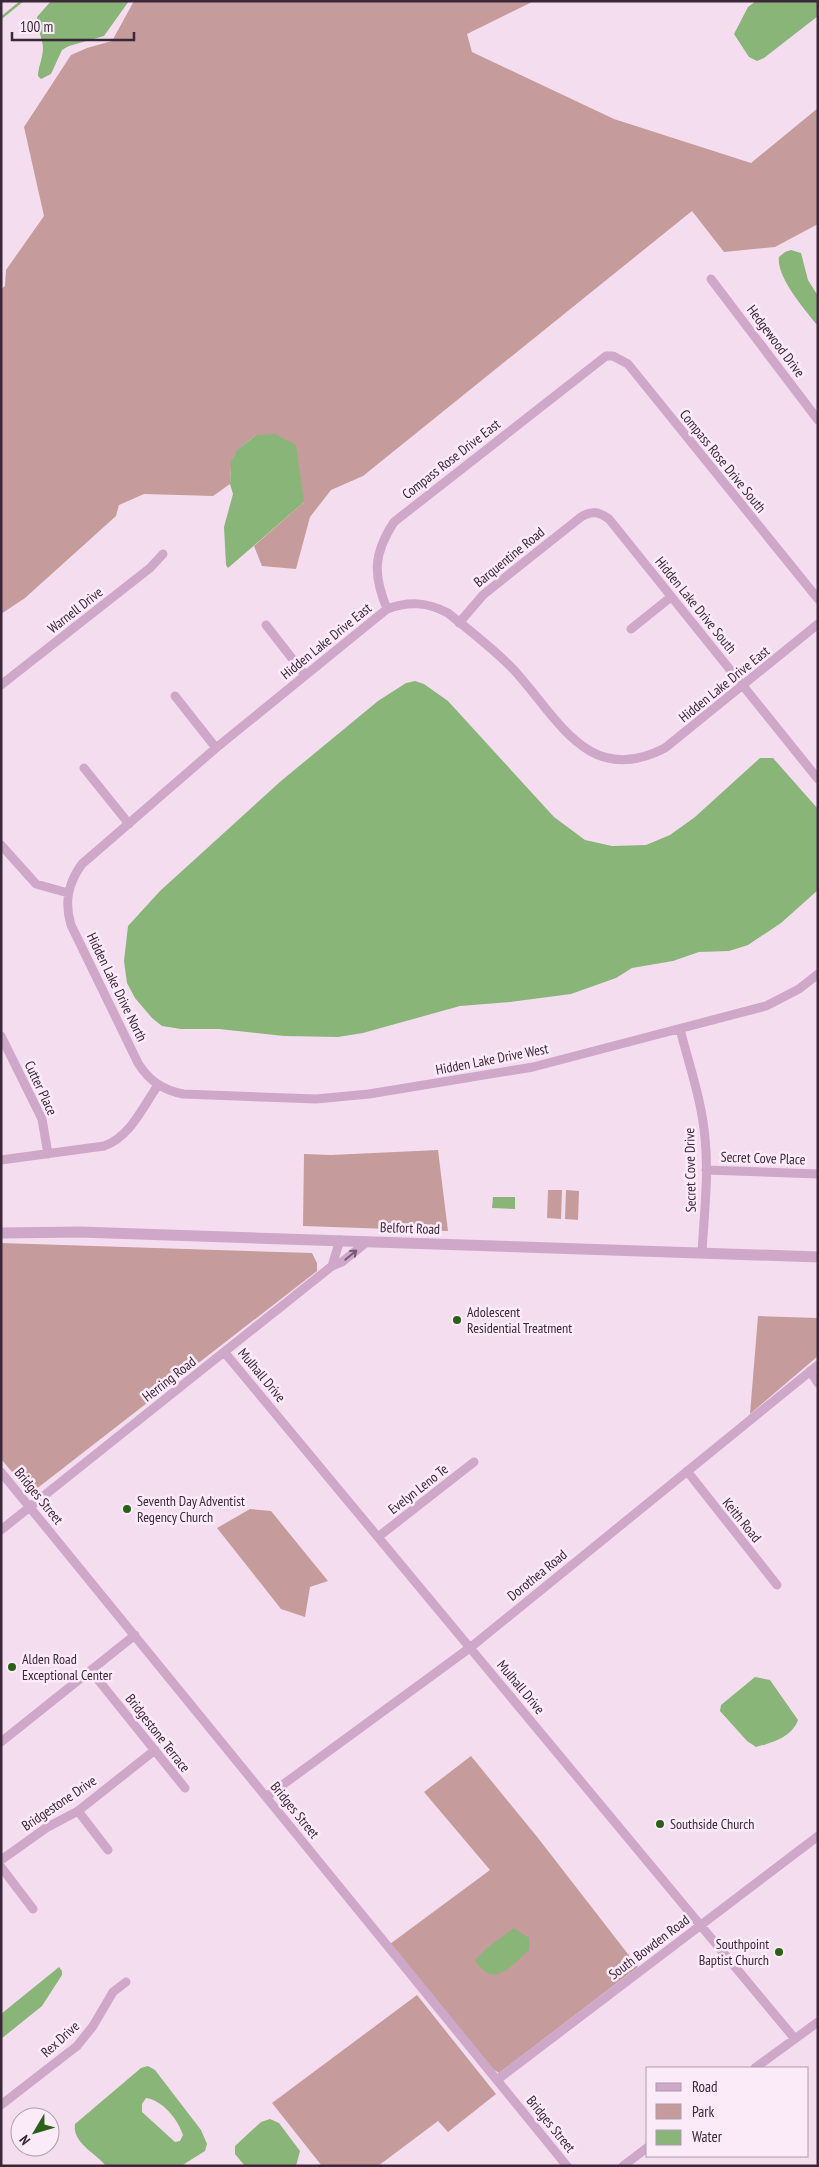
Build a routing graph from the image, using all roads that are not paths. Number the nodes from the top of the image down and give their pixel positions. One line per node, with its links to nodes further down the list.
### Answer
1 (711, 278): 3 (street, Hedgewood Drive)
2 (599, 360): 7 (street, Compass Rose Drive South); 8 (street, Compass Rose Drive East)
3 (818, 420)
4 (581, 517): 6 (street, Hidden Lake Drive South); 9 (street, Barquentine Road)
5 (163, 554): 14 (street, Warnell Drive)
6 (671, 596): 12 (street); 15 (street, Hidden Lake Drive South)
7 (818, 599)
8 (387, 609): 9 (street, Hidden Lake Drive East); 13 (street, Hidden Lake Drive East)
9 (459, 622): 15 (street, Hidden Lake Drive East)
10 (266, 625): 13 (street)
11 (817, 626): 15 (street, Hidden Lake Drive East)
12 (631, 629)
13 (305, 675): 17 (street, Hidden Lake Drive East)
14 (1, 685)
15 (743, 686): 19 (street, Hidden Lake Drive South)
16 (175, 696): 17 (street)
17 (216, 748): 20 (street, Hidden Lake Drive East)
18 (84, 768): 20 (street)
19 (816, 773)
20 (129, 824): 22 (street, Hidden Lake Drive East)
21 (1, 845): 22 (street)
22 (68, 893): 27 (street, Hidden Lake Drive North)
23 (818, 974): 24 (street, Hidden Lake Drive West)
24 (680, 1029): 27 (street, Hidden Lake Drive West); 30 (street, Secret Cove Drive)
25 (1, 1036): 26 (street, Cutter Place)
26 (4, 1047): 28 (street, Cutter Place)
27 (158, 1085): 28 (street)
28 (48, 1154): 29 (street)
29 (1, 1160)
30 (706, 1170): 31 (street, Secret Cove Place); 35 (street, Secret Cove Drive)
31 (818, 1174)
32 (1, 1233): 33 (street, Belfort Road)
33 (340, 1240): 34 (street, Belfort Road); 37 (street)
34 (368, 1241): 35 (street, Belfort Road); 37 (street, Herring Road, one-way to 34)
35 (702, 1253): 36 (street, Belfort Road)
36 (818, 1257)
37 (332, 1266): 38 (street, Herring Road)
38 (225, 1353): 45 (street, Herring Road); 47 (street, Mulhall Drive)
39 (818, 1365): 40 (street, Dorothea Road)
40 (810, 1372): 41 (street); 43 (street, Dorothea Road)
41 (818, 1383)
42 (474, 1462): 47 (street, Evelyn Leno Te)
43 (687, 1471): 48 (street, Keith Road); 50 (street, Dorothea Road)
44 (1, 1472): 45 (street, Bridges Street)
45 (30, 1507): 46 (street, Herring Road); 49 (street, Bridges Street)
46 (1, 1530)
47 (378, 1537): 50 (street, Mulhall Drive)
48 (777, 1585)
49 (135, 1635): 51 (street); 55 (street, Bridges Street)
50 (471, 1647): 55 (street, Dorothea Road); 62 (street, Mulhall Drive)
51 (91, 1671): 52 (street); 53 (street, Bridgestone Terrace)
52 (1, 1742)
53 (156, 1750): 54 (street, Bridgestone Terrace); 56 (street, Bridgestone Drive)
54 (185, 1788)
55 (266, 1797): 67 (street, Bridges Street)
56 (78, 1811): 58 (street); 59 (street, Bridgestone Drive)
57 (818, 1836): 62 (street, South Bowden Road)
58 (108, 1850)
59 (1, 1860)
60 (1, 1867): 61 (street)
61 (33, 1909)
62 (700, 1925): 65 (street, Mulhall Drive); 67 (street, South Bowden Road)
63 (126, 1982): 68 (street, Rex Drive)
64 (818, 2022): 65 (street)
65 (795, 2039): 66 (street)
66 (756, 2067)
67 (497, 2080): 70 (street, Bridges Street)
68 (1, 2105)
69 (646, 2149): 71 (street)
70 (567, 2166)
71 (623, 2166)

